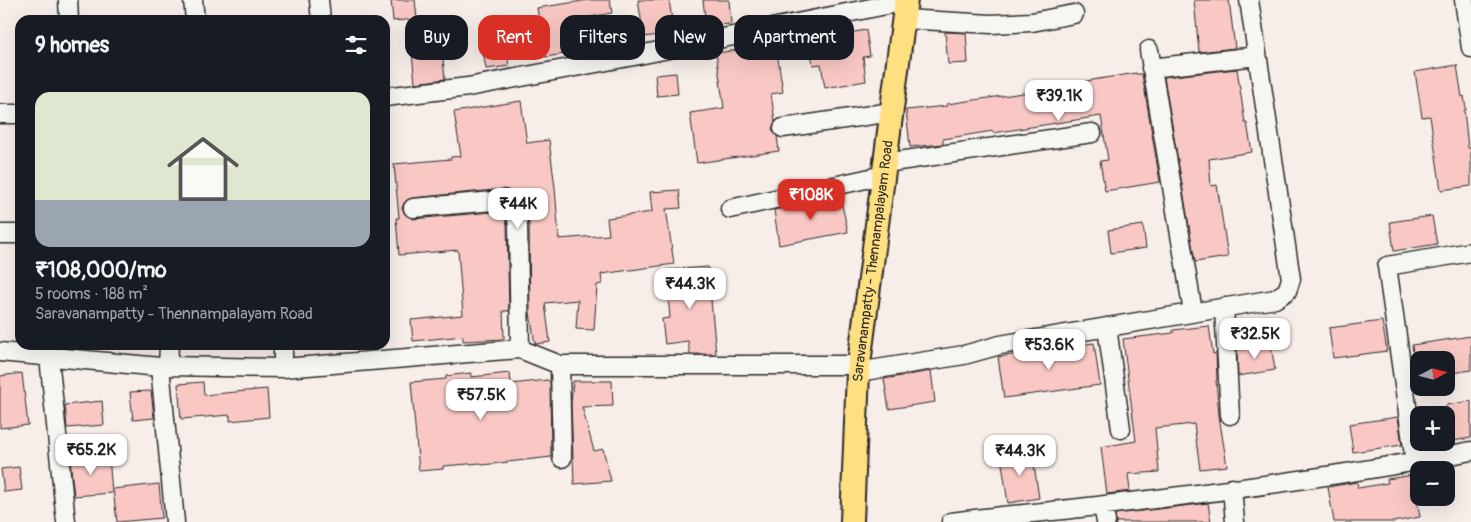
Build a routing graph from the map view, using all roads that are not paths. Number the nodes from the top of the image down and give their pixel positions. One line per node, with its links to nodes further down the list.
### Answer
1 (68, 0): 8 (street)
2 (193, 0): 9 (street)
3 (319, 0): 10 (street)
4 (1249, 0): 12 (street)
5 (1464, 0): 11 (street)
6 (905, 6): 7 (street); 13 (street); 14 (main road, Saravanampatty - Thennampalayam Road)
7 (1074, 14)
8 (70, 15)
9 (194, 15)
10 (320, 15)
11 (1471, 48)
12 (1257, 56): 25 (street); 26 (street)
13 (390, 96)
14 (892, 112): 17 (street); 19 (main road, Saravanampatty - Thennampalayam Road)
15 (0, 114): 16 (street)
16 (15, 114)
17 (783, 128)
18 (1092, 133): 19 (street)
19 (884, 169): 21 (street); 36 (main road, Saravanampatty - Thennampalayam Road)
20 (413, 208): 30 (street)
21 (730, 209)
22 (0, 234): 23 (street)
23 (15, 234)
24 (1471, 252): 41 (street)
25 (1224, 307): 26 (street); 37 (street)
26 (1193, 312): 27 (street)
27 (1107, 327): 36 (street); 38 (street)
28 (168, 350): 34 (street)
29 (283, 350): 35 (street)
30 (520, 350): 33 (street); 35 (street)
31 (0, 352): 32 (street)
32 (49, 357): 34 (street); 47 (street)
33 (560, 365): 36 (street); 40 (street)
34 (164, 366): 35 (street); 48 (street)
35 (283, 368)
36 (859, 368): 49 (main road, Saravanampatty - Thennampalayam Road)
37 (1230, 415)
38 (1121, 429)
39 (1471, 451): 42 (street)
40 (562, 458)
41 (1416, 461)
42 (1421, 461)
43 (1410, 463): 44 (street)
44 (1232, 488): 45 (street); 51 (street)
45 (1105, 514): 46 (street)
46 (984, 520): 50 (street)
47 (66, 522)
48 (175, 522)
49 (852, 522)
50 (951, 522)
51 (1235, 522)

